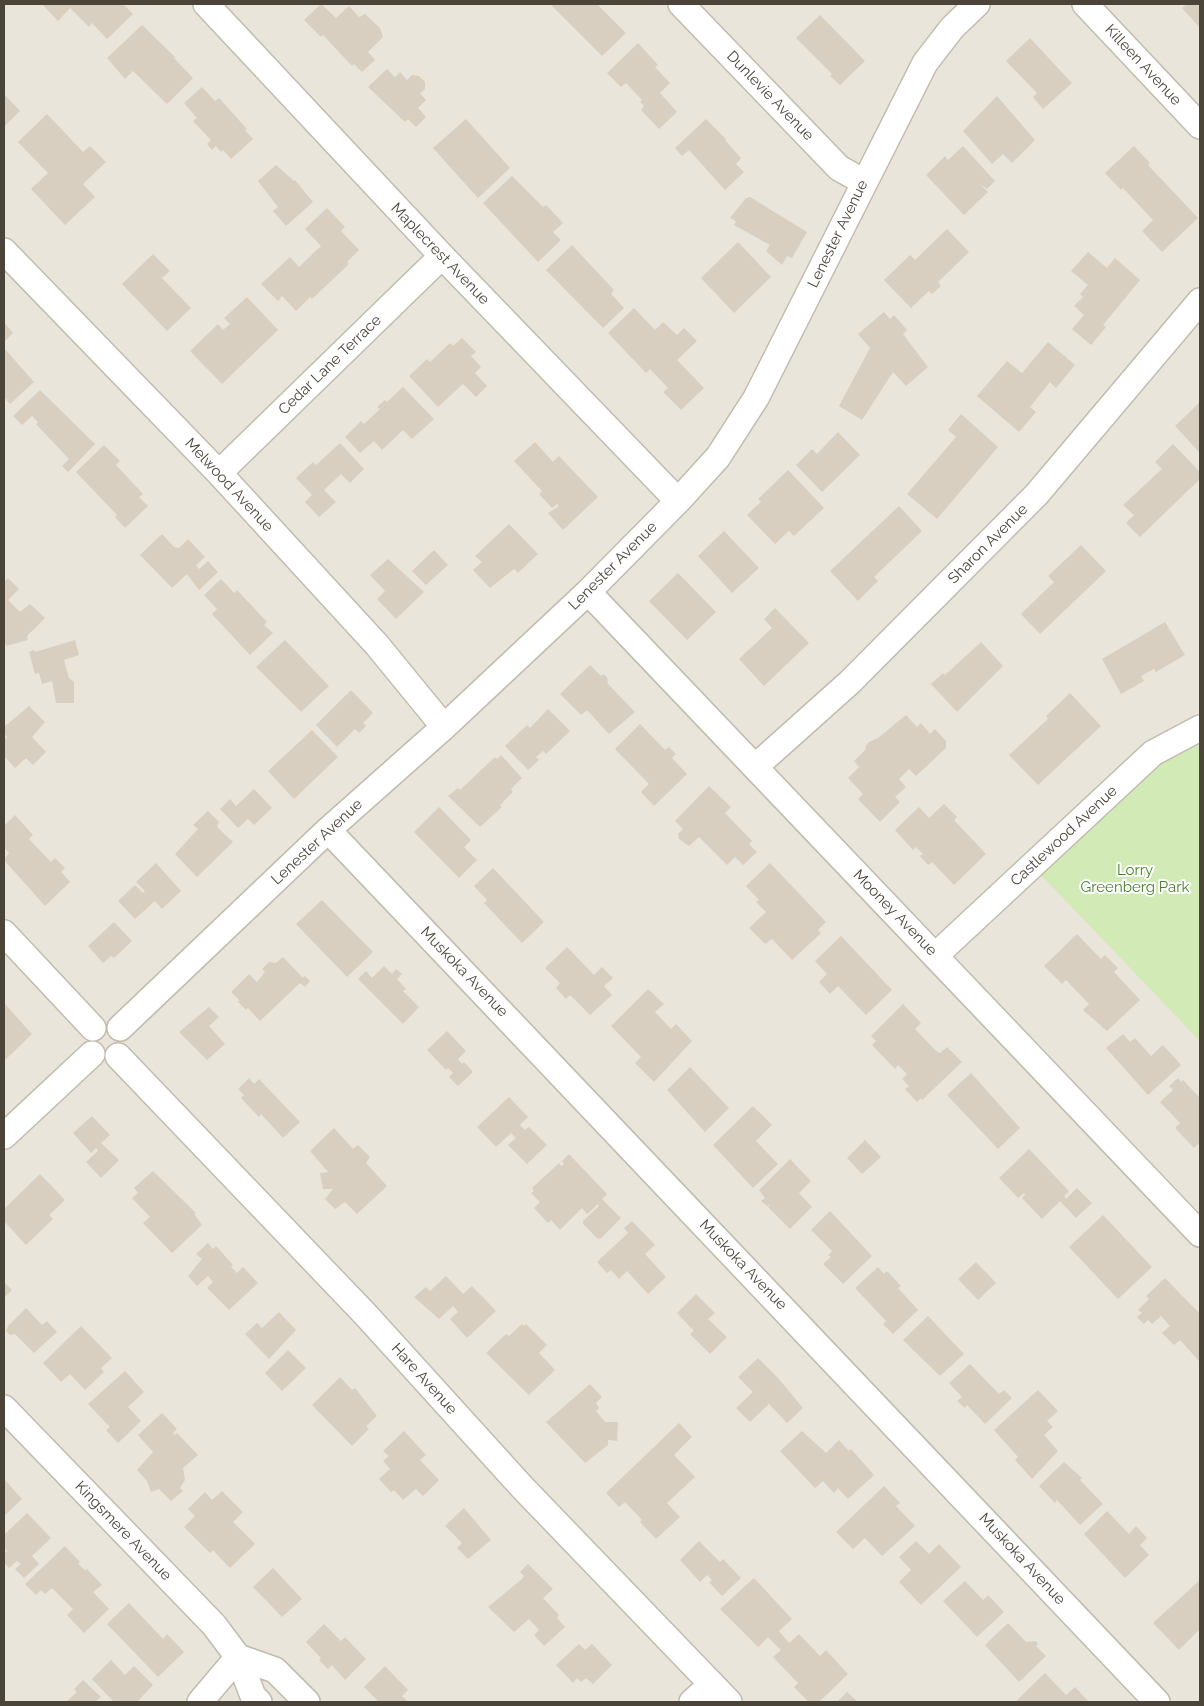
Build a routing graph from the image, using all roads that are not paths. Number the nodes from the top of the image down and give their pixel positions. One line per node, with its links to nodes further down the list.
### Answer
1 (206, 4): 8 (street, Maplecrest Avenue)
2 (681, 4): 6 (street, Dunlevie Avenue)
3 (977, 4): 6 (street, Lenester Avenue)
4 (1085, 4): 5 (street, Killeen Avenue)
5 (1200, 126)
6 (864, 182): 11 (street, Lenester Avenue)
7 (4, 251): 10 (street, Melwood Avenue)
8 (442, 256): 10 (street, Cedar Lane Terrace); 11 (street, Maplecrest Avenue)
9 (1200, 301): 15 (street, Sharon Avenue)
10 (219, 473): 13 (street, Melwood Avenue)
11 (678, 501): 12 (street, Lenester Avenue)
12 (588, 592): 13 (street, Lenester Avenue); 15 (street, Mooney Avenue)
13 (444, 727): 16 (street, Lenester Avenue)
14 (1200, 728): 18 (street, Castlewood Avenue)
15 (755, 768): 18 (street, Mooney Avenue)
16 (328, 830): 20 (street, Lenester Avenue); 33 (street, Muskoka Avenue)
17 (4, 933): 19 (street)
18 (936, 955): 24 (street, Mooney Avenue)
19 (93, 1028): 20 (street); 21 (street)
20 (120, 1028): 22 (street)
21 (92, 1054): 22 (street); 23 (street)
22 (118, 1056): 27 (street, Hare Avenue)
23 (4, 1136)
24 (1200, 1234)
25 (4, 1408): 26 (street, Kingsmere Avenue)
26 (238, 1658): 28 (street); 29 (street, Kingsmere Avenue); 30 (street)
27 (712, 1684): 31 (street); 32 (street, Hare Avenue)
28 (200, 1702)
29 (258, 1702)
30 (306, 1702)
31 (692, 1702)
32 (729, 1702)
33 (1157, 1702)

